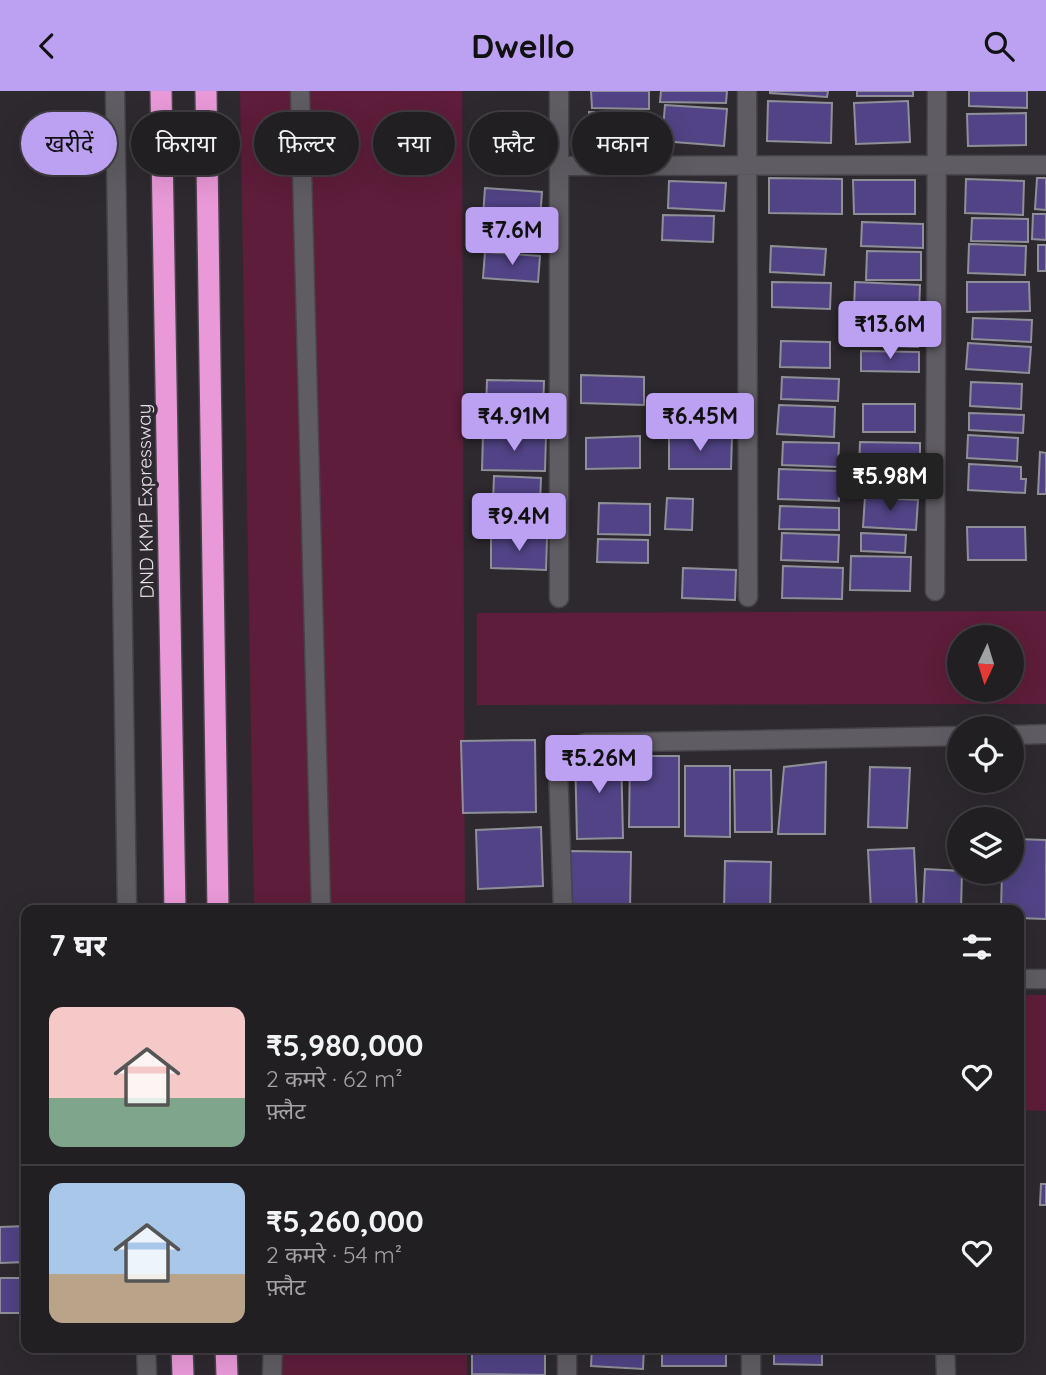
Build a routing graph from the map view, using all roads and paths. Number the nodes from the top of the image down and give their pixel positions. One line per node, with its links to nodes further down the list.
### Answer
1 (115, 91): 18 (street)
2 (161, 91): 19 (highway, DND KMP Expressway)
3 (206, 91): 20 (highway)
4 (300, 91): 21 (street)
5 (559, 91): 10 (street)
6 (747, 91): 11 (street)
7 (937, 91): 8 (street)
8 (937, 165): 9 (street); 11 (street); 12 (street)
9 (1046, 165)
10 (559, 166): 11 (street); 14 (street)
11 (747, 166): 13 (street)
12 (935, 591)
13 (748, 597)
14 (559, 599)
15 (1046, 734): 16 (street)
16 (1024, 735)
17 (947, 736): 22 (street)
18 (127, 905)
19 (175, 905)
20 (218, 905)
21 (321, 905)
22 (563, 905)
23 (1024, 979): 24 (street)
24 (1046, 979)
25 (146, 1353): 32 (street)
26 (182, 1353): 33 (highway)
27 (226, 1353): 34 (highway)
28 (273, 1353): 35 (street)
29 (567, 1353): 36 (street)
30 (751, 1353): 37 (street)
31 (946, 1353): 38 (street)
32 (147, 1375)
33 (183, 1375)
34 (227, 1375)
35 (272, 1375)
36 (567, 1375)
37 (751, 1375)
38 (946, 1375)

